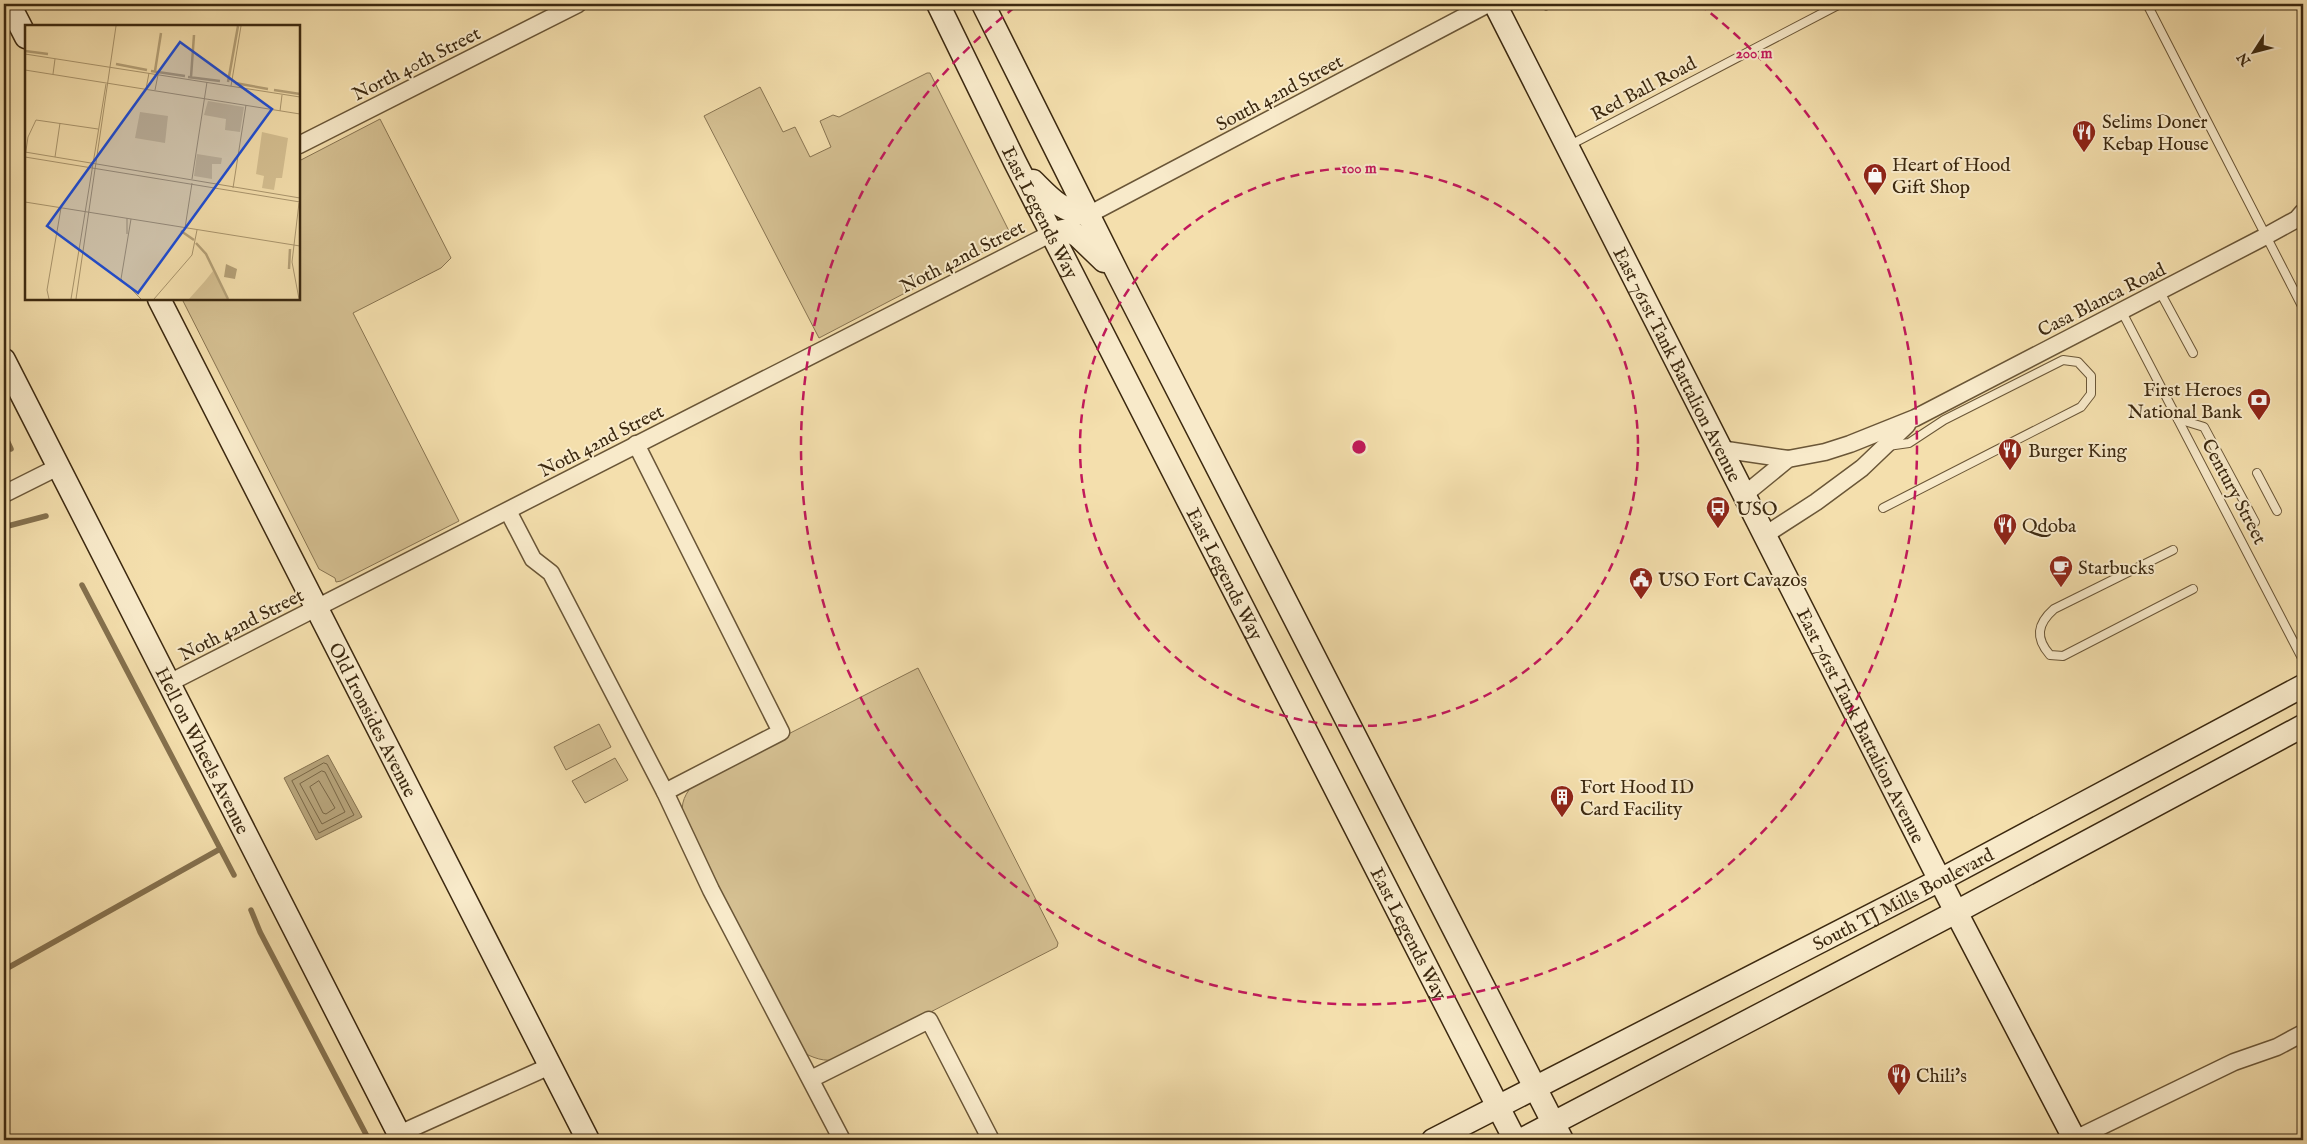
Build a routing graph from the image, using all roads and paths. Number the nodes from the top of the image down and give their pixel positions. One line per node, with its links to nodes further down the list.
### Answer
1 (9, 4): 9 (street)
2 (578, 4): 10 (street, North 40th Street)
3 (938, 4): 12 (street, East Legends Way)
4 (983, 4): 14 (street)
5 (1488, 4): 14 (street, South 42nd Street)
6 (1495, 4): 11 (street, East 761st Tank Battalion Avenue)
7 (1840, 4): 11 (lane, Red Ball Road)
8 (2147, 4): 16 (lane)
9 (25, 35)
10 (300, 144)
11 (1568, 146): 28 (street, East 761st Tank Battalion Avenue)
12 (1015, 162): 14 (street); 15 (street, East Legends Way)
13 (2303, 212): 16 (street, Casa Blanca Road)
14 (1088, 215): 17 (street)
15 (1052, 232): 17 (street); 26 (street, Noth 42nd Street); 53 (street, East Legends Way)
16 (2266, 236): 18 (street, Casa Blanca Road); 20 (lane)
17 (1118, 274): 52 (street)
18 (2160, 292): 21 (street, Casa Blanca Road); 22 (lane)
19 (160, 300): 41 (street, Old Ironsides Avenue)
20 (2303, 308)
21 (2122, 312): 24 (street, Casa Blanca Road); 25 (lane, Century Street)
22 (2193, 353)
23 (4, 360): 30 (street, Hell on Wheels Avenue)
24 (1915, 418): 27 (street, Casa Blanca Road); 29 (street, Casa Blanca Road)
25 (2178, 420): 37 (lane); 42 (lane, Century Street)
26 (636, 444): 36 (street, Noth 42nd Street); 46 (street)
27 (1884, 447): 34 (lane); 38 (street, Casa Blanca Road)
28 (1720, 449): 29 (street, Casa Blanca Road); 33 (street, East 761st Tank Battalion Avenue)
29 (1788, 459): 33 (street, Casa Blanca Road)
30 (58, 467): 32 (street); 43 (street, Hell on Wheels Avenue)
31 (2257, 473): 35 (lane)
32 (4, 494)
33 (1744, 495): 38 (street, East 761st Tank Battalion Avenue)
34 (1883, 508)
35 (2277, 510)
36 (508, 511): 41 (street, Noth 42nd Street); 46 (street)
37 (2255, 522)
38 (1765, 535): 47 (street, East 761st Tank Battalion Avenue)
39 (2173, 550): 40 (lane)
40 (2193, 589)
41 (318, 608): 43 (street, Noth 42nd Street); 50 (street, Old Ironsides Avenue)
42 (2303, 660)
43 (169, 683): 55 (street, Hell on Wheels Avenue)
44 (2303, 686): 47 (street, South TJ Mills Boulevard)
45 (2303, 726): 48 (street, South TJ Mills Boulevard)
46 (665, 792): 51 (street)
47 (1940, 880): 48 (street, East 761st Tank Battalion Avenue); 52 (street, South TJ Mills Boulevard)
48 (1956, 912): 54 (street, South TJ Mills Boulevard); 62 (street, East 761st Tank Battalion Avenue)
49 (2303, 1033): 62 (street)
50 (550, 1066): 55 (street); 56 (street, Old Ironsides Avenue)
51 (811, 1080): 57 (street); 58 (street)
52 (1535, 1089): 53 (street, South TJ Mills Boulevard); 54 (street)
53 (1498, 1107): 59 (street, South TJ Mills Boulevard); 60 (street, East Legends Way)
54 (1557, 1132): 61 (street, South TJ Mills Boulevard)
55 (400, 1137)
56 (588, 1140)
57 (842, 1140)
58 (991, 1140)
59 (1433, 1140)
60 (1515, 1140)
61 (1521, 1140)
62 (2075, 1140)

